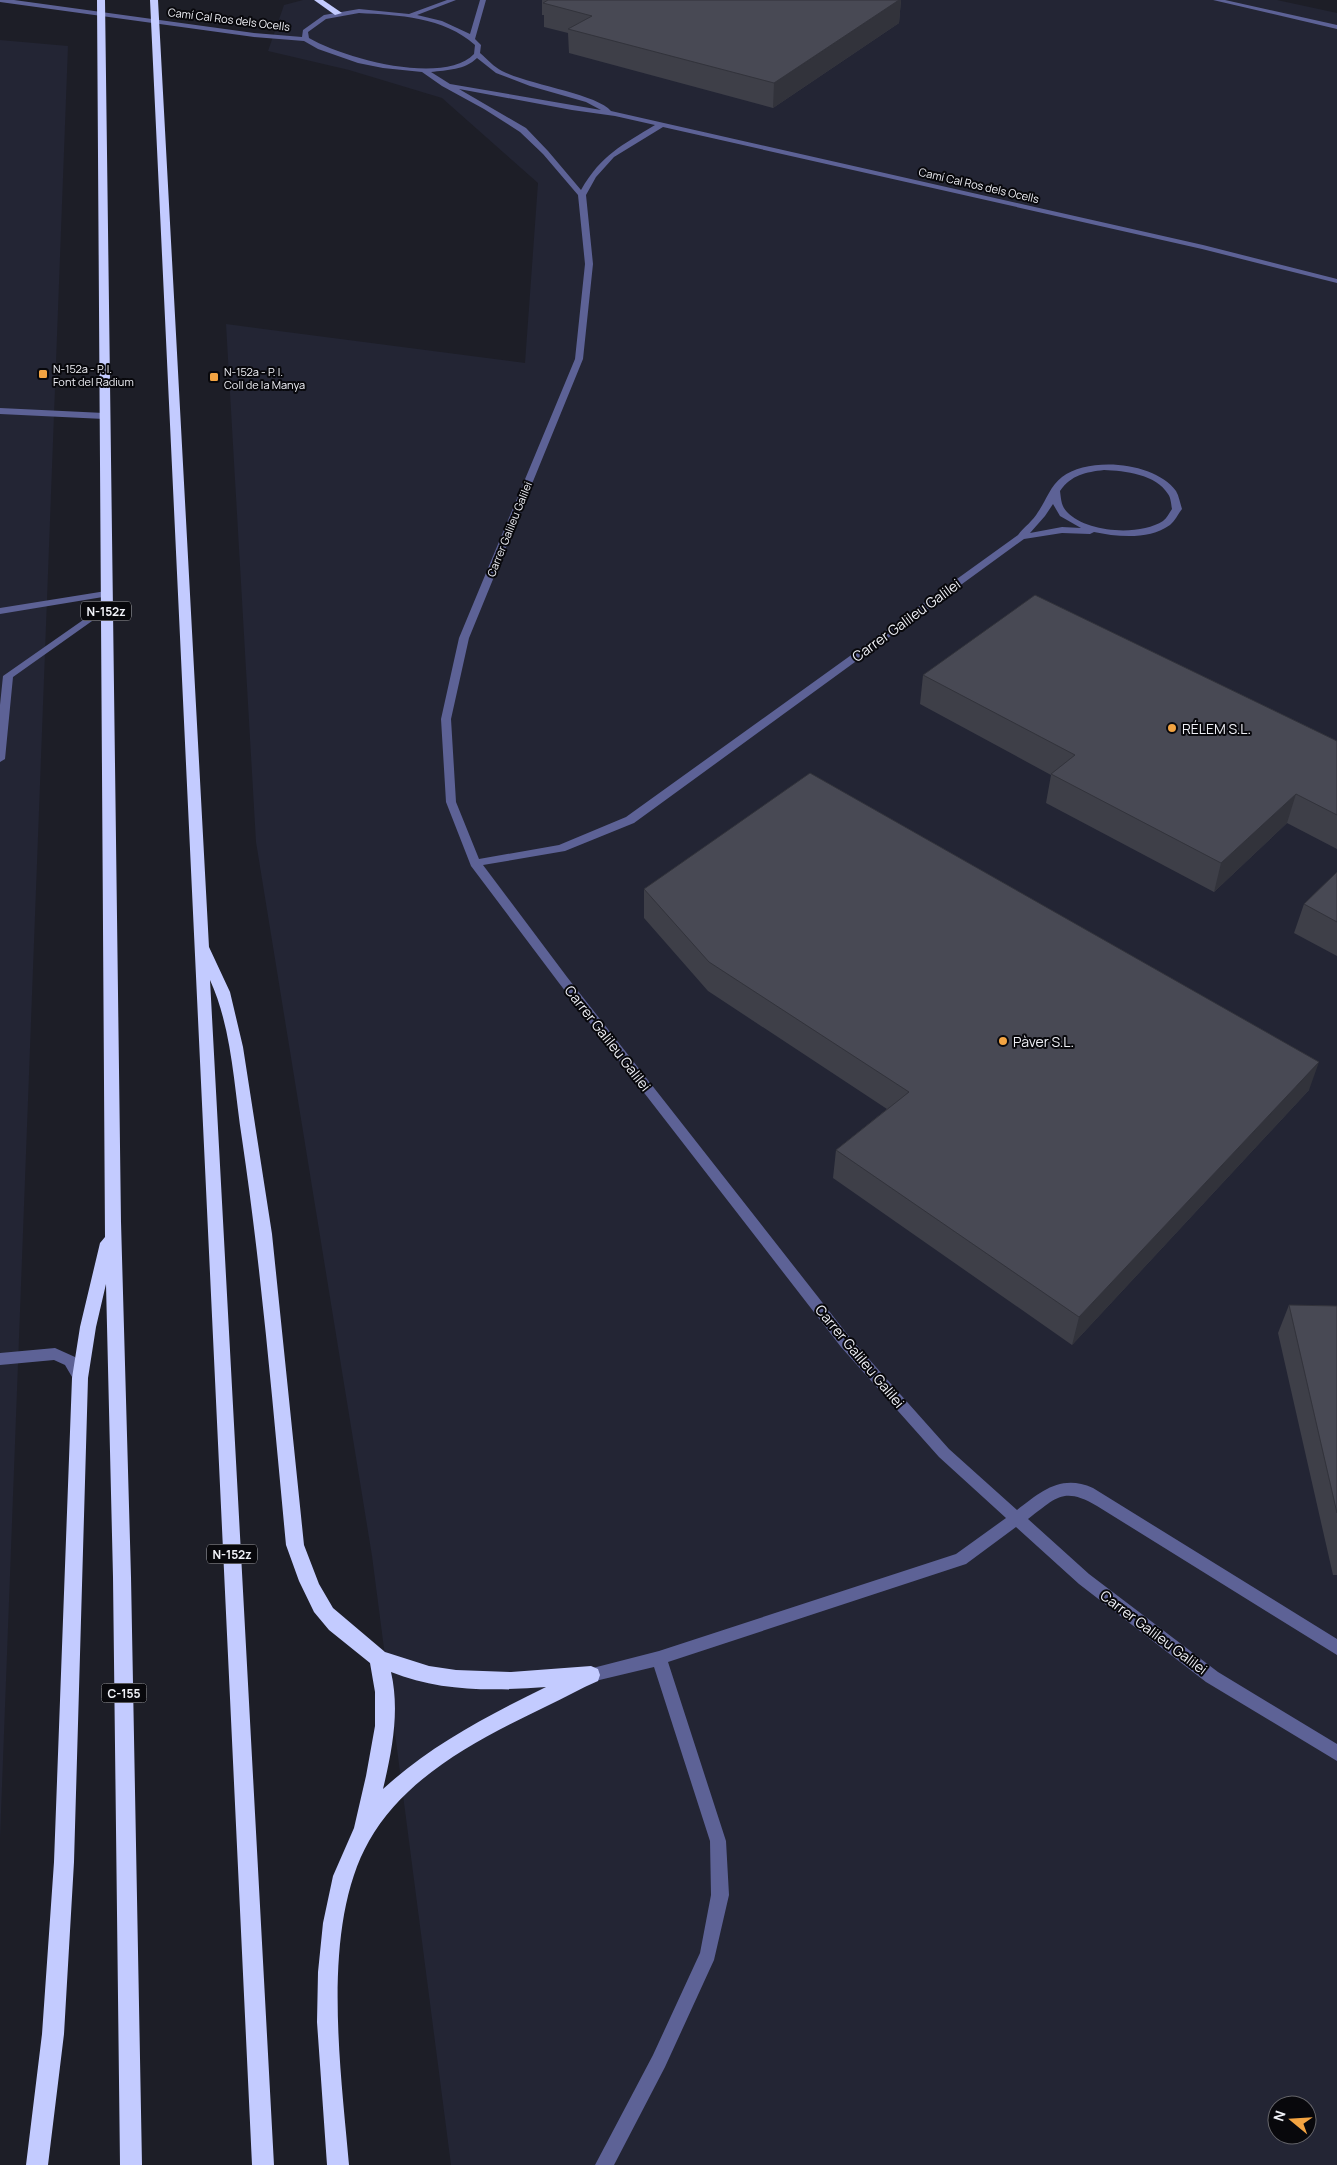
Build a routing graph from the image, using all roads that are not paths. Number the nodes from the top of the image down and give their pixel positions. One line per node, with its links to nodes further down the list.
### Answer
1 (0, 0): 12 (street, Camí Cal Ros dels Ocells)
2 (101, 0): 21 (highway, N-152z)
3 (154, 0): 30 (highway, N-152z)
4 (318, 0): 8 (highway)
5 (453, 0): 9 (street)
6 (483, 0): 11 (street)
7 (1216, 0): 10 (street)
8 (338, 13): 9 (street); 12 (street)
9 (409, 16): 11 (street)
10 (1337, 27)
11 (473, 38): 13 (street)
12 (306, 39): 14 (street)
13 (477, 54): 14 (street); 16 (street, Camí Cal Ros dels Ocells)
14 (425, 71): 15 (street)
15 (444, 85): 16 (street, Camí Cal Ros dels Ocells); 18 (street)
16 (615, 114): 17 (street, Camí Cal Ros dels Ocells)
17 (661, 125): 18 (street); 19 (street, Camí Cal Ros dels Ocells)
18 (582, 195): 29 (street, Carrer Galileu Galilei)
19 (1337, 281)
20 (0, 411): 21 (street)
21 (104, 416): 25 (highway, N-152z)
22 (1056, 492): 23 (street); 23 (street, Carrer Galileu Galilei); 24 (street, Carrer Galileu Galilei)
23 (1100, 531): 24 (street, Carrer Galileu Galilei)
24 (1021, 537): 29 (street, Carrer Galileu Galilei)
25 (106, 594): 26 (highway, N-152z); 27 (street)
26 (106, 607): 28 (street); 31 (highway, N-152z)
27 (0, 611)
28 (0, 758)
29 (475, 863): 34 (street, Carrer Galileu Galilei)
30 (201, 943): 36 (highway); 43 (highway, N-152z)
31 (113, 1222): 33 (highway); 42 (highway, C-155)
32 (0, 1359): 33 (street)
33 (80, 1378): 41 (highway)
34 (1017, 1520): 35 (street); 37 (street); 39 (street, Carrer Galileu Galilei)
35 (1337, 1648)
36 (378, 1657): 38 (highway); 40 (highway)
37 (659, 1658): 38 (street); 45 (street)
38 (591, 1675): 40 (highway)
39 (1337, 1754)
40 (360, 1834): 44 (highway)
41 (37, 2165)
42 (131, 2165)
43 (263, 2165)
44 (338, 2165)
45 (604, 2165)

